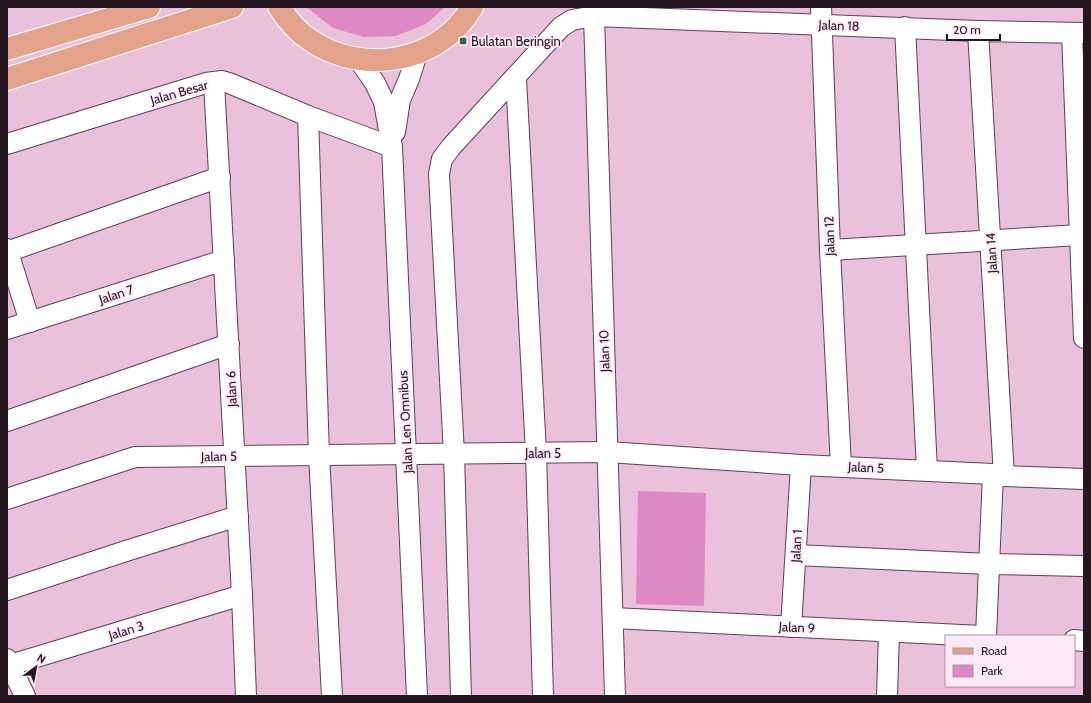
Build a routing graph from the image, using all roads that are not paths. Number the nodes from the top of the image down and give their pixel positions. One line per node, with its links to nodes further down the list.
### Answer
1 (149, 7): 10 (main road)
2 (232, 7): 14 (main road)
3 (278, 7): 12 (main road)
4 (472, 7): 11 (main road)
5 (594, 11): 6 (street, Jalan 18); 13 (street, Jalan 18); 31 (street, Jalan 10)
6 (821, 15): 7 (street, Jalan 18); 24 (street, Jalan 12)
7 (905, 27): 8 (street, Jalan 18); 22 (street)
8 (978, 31): 9 (street, Jalan 18); 21 (street, Jalan 14)
9 (1078, 33): 20 (street)
10 (7, 49)
11 (417, 54): 12 (main road); 18 (street, Jalan Len Omnibus)
12 (359, 60): 18 (street, Jalan Len Omnibus)
13 (516, 78): 32 (street); 34 (street, Jalan 18)
14 (7, 79)
15 (214, 82): 16 (street, Jalan Besar); 17 (street, Jalan Besar); 19 (street, Jalan 6)
16 (308, 116): 18 (street, Jalan Besar); 35 (street)
17 (7, 144)
18 (392, 147): 33 (street, Jalan Len Omnibus)
19 (220, 177): 23 (street); 25 (street, Jalan 6)
20 (1081, 229): 21 (street); 28 (street)
21 (990, 241): 22 (street); 40 (street, Jalan 14)
22 (916, 245): 24 (street); 39 (street)
23 (7, 250): 26 (street)
24 (830, 250): 38 (street, Jalan 12)
25 (224, 260): 26 (street, Jalan 7); 29 (street, Jalan 6)
26 (30, 322): 27 (street, Jalan 7)
27 (7, 329)
28 (1084, 338)
29 (229, 344): 30 (street); 36 (street, Jalan 6)
30 (7, 421)
31 (608, 452): 32 (street, Jalan 5); 37 (street, Jalan 5); 49 (street, Jalan 10)
32 (536, 453): 34 (street, Jalan 5); 60 (street)
33 (406, 454): 34 (street, Jalan 5); 35 (street, Jalan 5); 58 (street, Jalan Len Omnibus)
34 (454, 454): 59 (street, Jalan 18)
35 (319, 455): 36 (street, Jalan 5); 57 (street)
36 (235, 456): 42 (street, Jalan 5); 43 (street, Jalan 6)
37 (801, 465): 38 (street, Jalan 5); 44 (street, Jalan 1)
38 (841, 466): 39 (street, Jalan 5)
39 (926, 470): 40 (street, Jalan 5)
40 (998, 475): 41 (street, Jalan 5); 45 (street, Jalan 14)
41 (1084, 479)
42 (7, 499)
43 (238, 516): 47 (street); 48 (street, Jalan 6)
44 (796, 556): 45 (street); 50 (street, Jalan 1)
45 (989, 564): 46 (street); 53 (street, Jalan 14)
46 (1084, 566)
47 (7, 590)
48 (242, 595): 54 (street, Jalan 3); 56 (street, Jalan 6)
49 (613, 618): 50 (street, Jalan 9); 61 (street, Jalan 10)
50 (791, 626): 51 (street, Jalan 9)
51 (889, 632): 52 (street, Jalan 9); 62 (street)
52 (959, 635)
53 (986, 635)
54 (8, 662): 55 (street)
55 (25, 696)
56 (246, 696)
57 (332, 696)
58 (417, 696)
59 (460, 696)
60 (544, 696)
61 (615, 696)
62 (887, 696)

